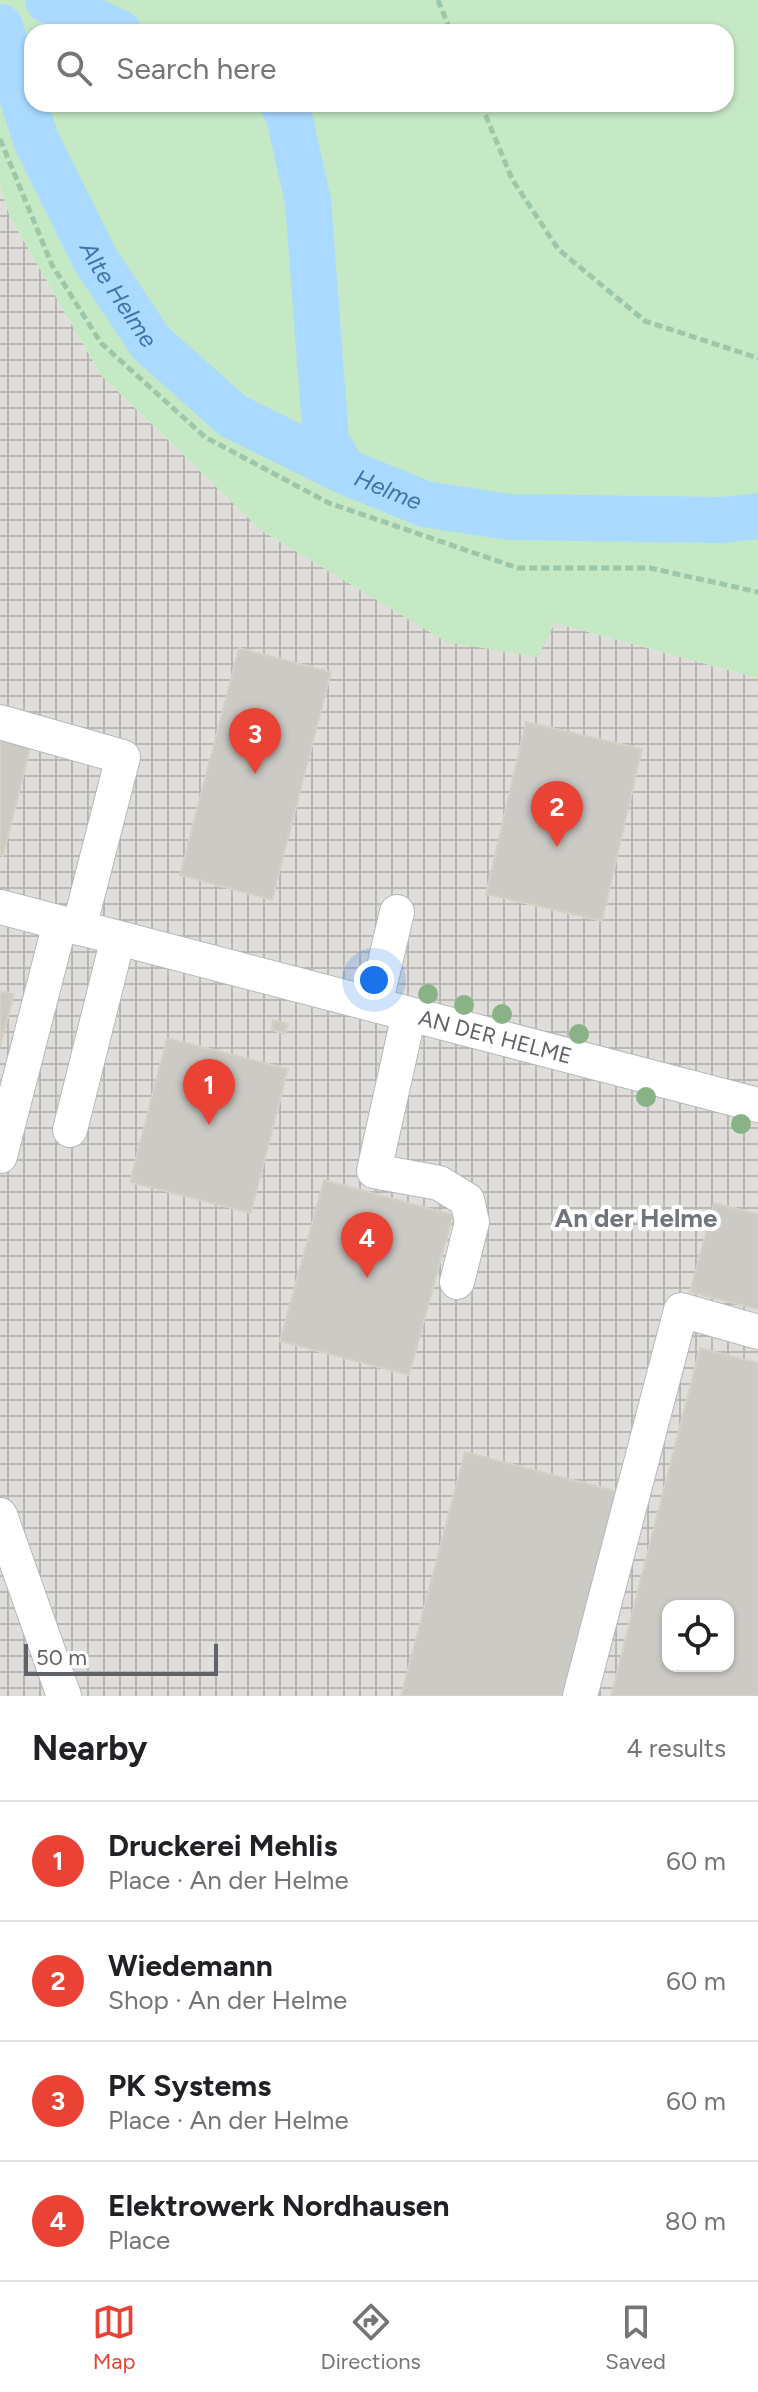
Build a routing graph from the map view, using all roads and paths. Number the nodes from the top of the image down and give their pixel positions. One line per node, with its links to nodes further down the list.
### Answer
1 (438, 0): 2 (path)
2 (448, 24)
3 (484, 112): 5 (path)
4 (0, 139): 6 (path)
5 (758, 358)
6 (758, 592)
7 (0, 722): 10 (street)
8 (0, 907): 10 (street, AN DER HELME)
9 (397, 912): 12 (street)
10 (70, 925): 11 (street, AN DER HELME); 16 (street)
11 (118, 938): 12 (street, AN DER HELME); 15 (street)
12 (375, 1005): 13 (street, AN DER HELME)
13 (409, 1014): 14 (street, AN DER HELME); 17 (street)
14 (758, 1105)
15 (70, 1130)
16 (0, 1156)
17 (457, 1282)
18 (758, 1332): 21 (street)
19 (0, 1515): 20 (street)
20 (64, 1696)
21 (580, 1696)

